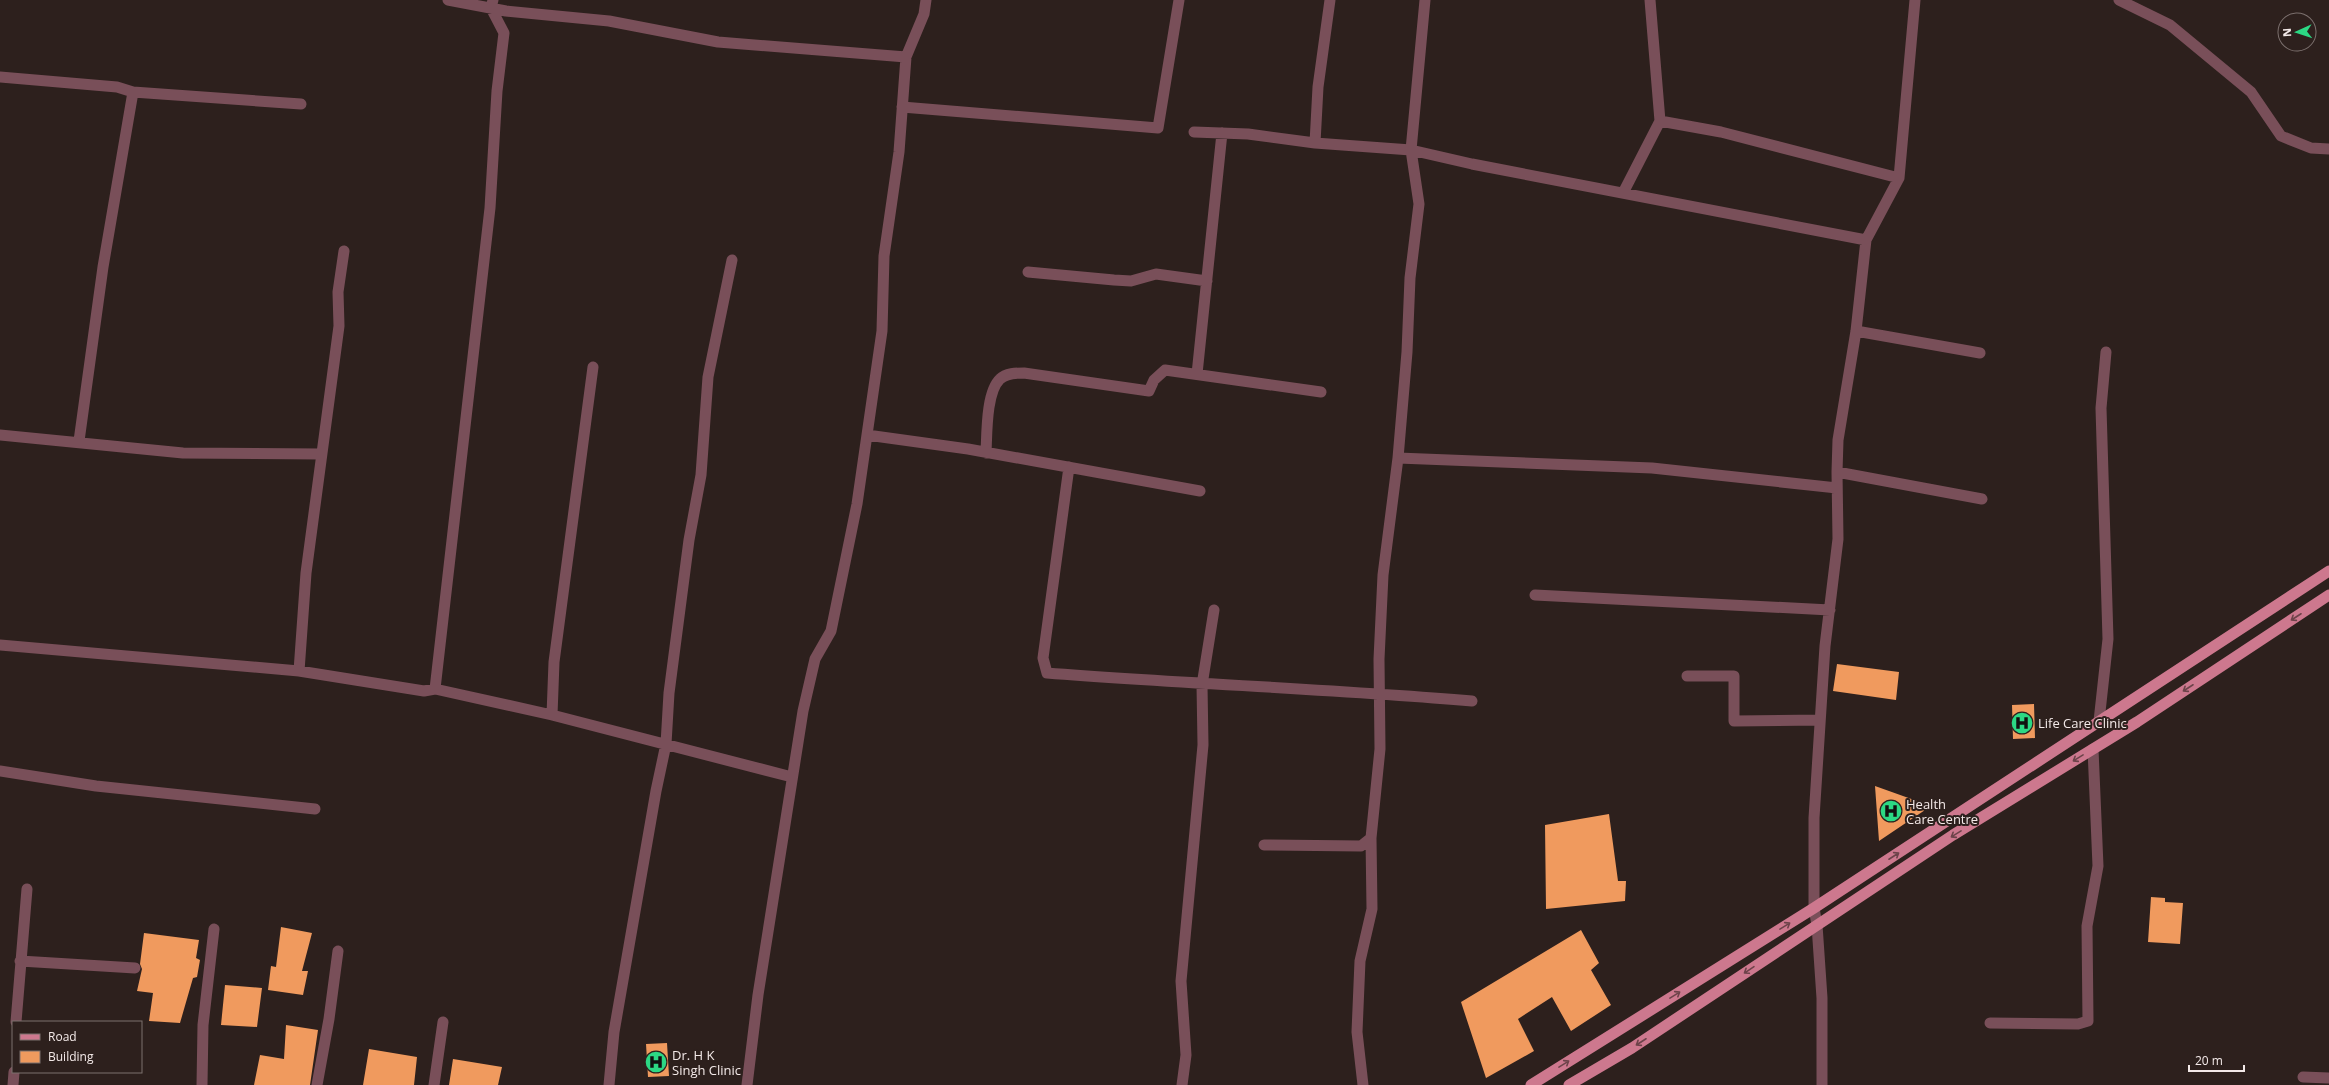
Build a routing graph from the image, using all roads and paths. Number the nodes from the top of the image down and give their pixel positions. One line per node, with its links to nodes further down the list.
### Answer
1 (448, 0): 9 (street)
2 (926, 0): 10 (street)
3 (1179, 0): 14 (street)
4 (1330, 0): 18 (street)
5 (1425, 0): 20 (street)
6 (1650, 0): 15 (street)
7 (1915, 0): 21 (street)
8 (2119, 0): 19 (street)
9 (492, 4): 10 (street); 54 (street)
10 (906, 57): 14 (street)
11 (0, 77): 12 (street)
12 (133, 92): 13 (street); 36 (street)
13 (301, 104)
14 (902, 107): 34 (street)
15 (1660, 121): 21 (street); 22 (street)
16 (1194, 132): 17 (street)
17 (1222, 133): 18 (street); 27 (street)
18 (1315, 143): 20 (street)
19 (2329, 149)
20 (1411, 150): 22 (street); 39 (street)
21 (1899, 178): 23 (street)
22 (1623, 193): 23 (street)
23 (1866, 240): 28 (street)
24 (344, 251): 38 (street)
25 (732, 260): 60 (street)
26 (1028, 272): 27 (street)
27 (1207, 281): 32 (street)
28 (1856, 331): 30 (street); 41 (street)
29 (2106, 352): 59 (street)
30 (1980, 353)
31 (593, 367): 57 (street)
32 (1197, 374): 33 (street); 37 (street)
33 (1321, 392)
34 (867, 434): 37 (street); 63 (street)
35 (0, 435): 36 (street)
36 (79, 441): 38 (street)
37 (986, 453): 40 (street)
38 (321, 454): 51 (street)
39 (1398, 458): 42 (street); 55 (street)
40 (1070, 467): 43 (street); 53 (street)
41 (1837, 472): 42 (street); 44 (street)
42 (1837, 488): 49 (street)
43 (1200, 491)
44 (1982, 499)
45 (2329, 571): 59 (main road)
46 (1535, 595): 49 (street)
47 (2329, 595): 61 (main road, one-way to 61)
48 (1214, 610): 53 (street)
49 (1830, 610): 58 (street)
50 (0, 645): 51 (street)
51 (299, 671): 54 (street)
52 (1687, 676): 58 (street)
53 (1202, 685): 55 (street); 86 (street)
54 (436, 689): 57 (street)
55 (1379, 693): 56 (street); 65 (street)
56 (1472, 701)
57 (552, 715): 60 (street)
58 (1820, 720): 68 (street)
59 (2099, 721): 68 (main road, one-way to 59)
60 (666, 744): 63 (street); 84 (street)
61 (2093, 749): 69 (main road, one-way to 69); 76 (street)
62 (0, 771): 64 (street)
63 (792, 777): 85 (street)
64 (315, 809)
65 (1371, 838): 66 (street); 87 (street)
66 (1264, 845)
67 (28, 889): 72 (street)
68 (1814, 908): 69 (street); 88 (main road, one-way to 68)
69 (1817, 925): 89 (main road, one-way to 89); 90 (street)
70 (214, 928): 81 (street)
71 (338, 951): 82 (street)
72 (20, 961): 73 (street); 74 (street)
73 (135, 968)
74 (16, 1021)
75 (443, 1022): 83 (street)
76 (1990, 1023)
77 (14, 1073): 80 (street)
78 (2304, 1077): 79 (street)
79 (2329, 1078)
80 (14, 1085)
81 (202, 1085)
82 (317, 1085)
83 (434, 1085)
84 (609, 1085)
85 (747, 1085)
86 (1182, 1085)
87 (1363, 1085)
88 (1531, 1085)
89 (1569, 1085)
90 (1822, 1085)

